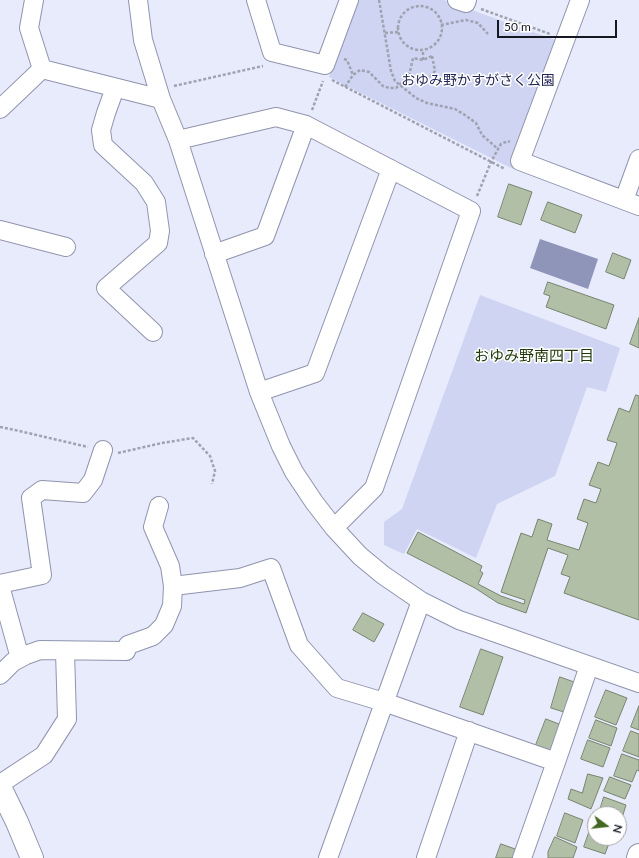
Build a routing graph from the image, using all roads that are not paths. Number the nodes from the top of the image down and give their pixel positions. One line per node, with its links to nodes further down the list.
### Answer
1 (34, 0): 6 (street)
2 (138, 0): 8 (street)
3 (256, 0): 4 (street)
4 (349, 0)
5 (580, 0): 14 (street)
6 (42, 69): 7 (street); 9 (street)
7 (115, 88): 8 (street); 18 (street)
8 (166, 93): 11 (street)
9 (0, 109)
10 (306, 125): 11 (street); 13 (street); 17 (street)
11 (178, 140): 17 (street)
12 (639, 159): 14 (street)
13 (391, 169): 19 (street); 22 (street)
14 (632, 203)
15 (0, 230): 16 (street)
16 (66, 247)
17 (214, 254): 19 (street)
18 (153, 332)
19 (259, 392): 22 (street)
20 (103, 450): 23 (street)
21 (159, 506): 24 (street)
22 (334, 528): 25 (street)
23 (0, 585): 27 (street)
24 (174, 586): 26 (street); 31 (street)
25 (421, 602): 28 (street); 31 (street)
26 (65, 651): 27 (street); 34 (street)
27 (20, 658): 29 (street)
28 (589, 666): 30 (street); 33 (street)
29 (0, 675)
30 (639, 684)
31 (384, 702): 32 (street); 37 (street)
32 (469, 731): 33 (street); 38 (street)
33 (556, 762): 39 (street)
34 (0, 786): 36 (street)
35 (639, 855): 40 (street)
36 (32, 858)
37 (328, 858)
38 (426, 858)
39 (522, 858)
40 (638, 858)

